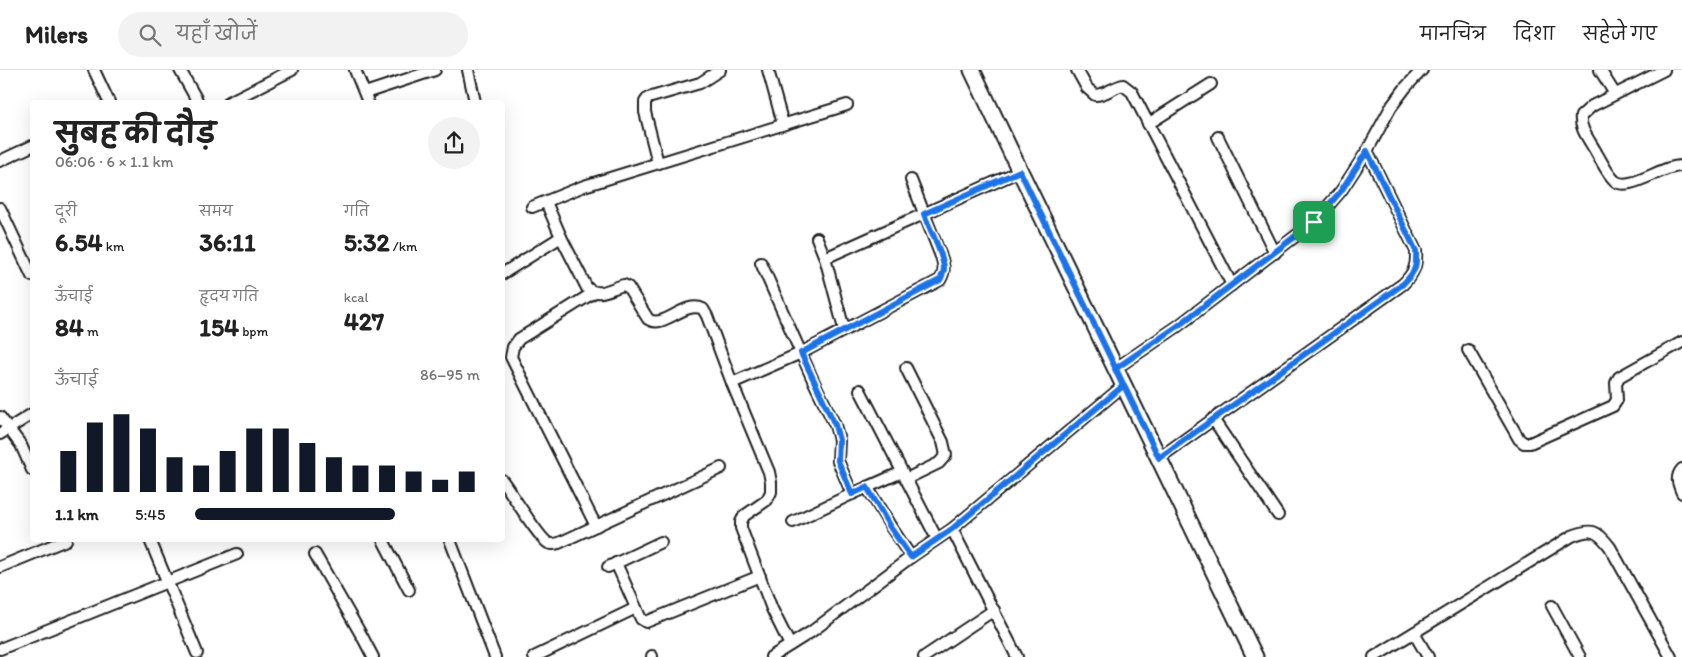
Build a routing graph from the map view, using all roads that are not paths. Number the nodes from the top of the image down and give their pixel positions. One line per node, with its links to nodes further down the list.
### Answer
1 (94, 70): 18 (street)
2 (180, 70): 19 (street)
3 (292, 70): 20 (street)
4 (355, 70): 17 (street)
5 (435, 70): 14 (street)
6 (468, 70): 21 (street)
7 (720, 70): 29 (street)
8 (768, 70): 23 (street)
9 (972, 70): 31 (main road)
10 (1077, 70): 24 (street)
11 (1422, 70): 27 (street)
12 (1600, 70): 16 (street)
13 (1664, 70): 16 (street)
14 (403, 75): 17 (street)
15 (1211, 84): 24 (street)
16 (1615, 94): 30 (street)
17 (367, 98)
18 (109, 100)
19 (197, 100)
20 (233, 100)
21 (475, 100)
22 (847, 104): 23 (street)
23 (783, 124): 29 (street)
24 (1148, 124): 44 (street)
25 (1218, 137): 39 (street)
26 (30, 147): 28 (street)
27 (1367, 151): 39 (street); 57 (street)
28 (0, 161)
29 (658, 163): 33 (street)
30 (1682, 166)
31 (1020, 171): 36 (street); 51 (main road)
32 (912, 180): 36 (street)
33 (546, 202): 34 (street); 37 (street)
34 (532, 207)
35 (0, 208): 42 (street)
36 (924, 214): 40 (street); 46 (street)
37 (561, 237): 43 (street); 45 (street)
38 (818, 238): 40 (street)
39 (1275, 253): 44 (street)
40 (825, 258): 46 (street)
41 (761, 263): 49 (street)
42 (30, 272)
43 (505, 272)
44 (1232, 285): 51 (street)
45 (593, 293): 52 (street); 70 (street)
46 (844, 329): 49 (street)
47 (1682, 342): 48 (street)
48 (1468, 350)
49 (801, 353): 52 (street); 67 (street)
50 (906, 368): 63 (street)
51 (1115, 369): 53 (main road)
52 (732, 383): 82 (street)
53 (1123, 386): 59 (main road); 71 (street)
54 (860, 390): 63 (street)
55 (30, 415): 58 (street)
56 (0, 417): 58 (street)
57 (1213, 419): 59 (street); 68 (street)
58 (4, 431): 60 (street)
59 (1159, 458): 99 (main road)
60 (30, 465)
61 (720, 468): 70 (street)
62 (1682, 469): 66 (street)
63 (904, 476): 65 (street); 72 (street)
64 (505, 484): 70 (street)
65 (867, 487): 67 (street); 80 (street)
66 (1682, 493)
67 (852, 494): 69 (street)
68 (1278, 515)
69 (793, 522)
70 (596, 526)
71 (952, 529): 72 (street); 87 (street)
72 (937, 539): 80 (street)
73 (61, 542): 81 (street)
74 (151, 542): 83 (street)
75 (384, 542): 84 (street)
76 (451, 542): 94 (street)
77 (661, 542): 86 (street)
78 (237, 554): 83 (street)
79 (315, 554): 93 (street)
80 (911, 557): 89 (street)
81 (0, 567)
82 (760, 576): 86 (street); 89 (street)
83 (167, 581): 90 (street); 91 (street)
84 (409, 590)
85 (1552, 606): 92 (street)
86 (636, 608): 95 (street)
87 (994, 610): 97 (street); 98 (street)
88 (1414, 633): 100 (street); 101 (street); 102 (street)
89 (790, 645): 96 (street)
90 (0, 649)
91 (196, 653)
92 (1579, 656)
93 (373, 657)
94 (495, 657)
95 (534, 657)
96 (771, 657)
97 (924, 657)
98 (1017, 657)
99 (1255, 657)
100 (1374, 657)
101 (1428, 657)
102 (1670, 657)

